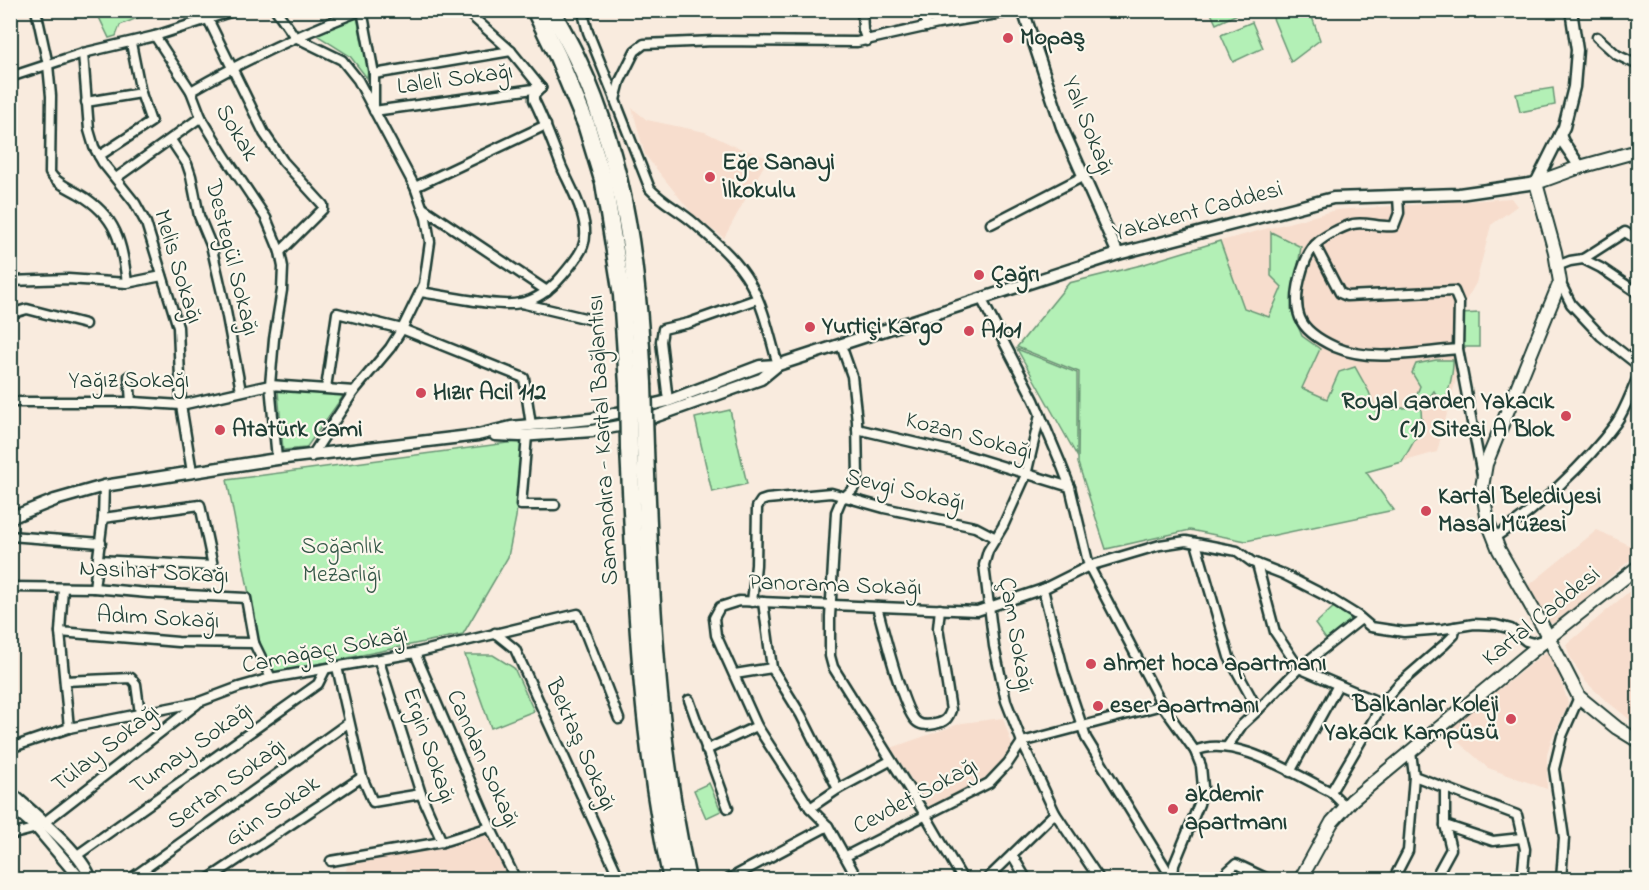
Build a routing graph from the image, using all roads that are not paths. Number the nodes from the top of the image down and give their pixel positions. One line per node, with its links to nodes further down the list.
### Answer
1 (36, 10): 23 (street)
2 (236, 10): 14 (street)
3 (276, 10): 17 (street)
4 (465, 10): 21 (street)
5 (535, 10): 74 (highway, Samandıra - Kartal Bağlantısı)
6 (551, 10): 74 (highway, Samandıra - Kartal Bağlantısı)
7 (588, 10): 31 (street)
8 (862, 10): 19 (street)
9 (926, 10): 15 (street)
10 (1021, 10): 13 (street); 41 (street, Yalı Sokağı)
11 (1571, 10): 36 (street)
12 (362, 11): 17 (street); 26 (street)
13 (995, 13): 15 (street)
14 (208, 19): 16 (street); 25 (street)
15 (926, 27): 19 (street)
16 (155, 36): 20 (street); 29 (street, Sokak)
17 (295, 37): 25 (street); 33 (street)
18 (1597, 37): 24 (street)
19 (867, 40): 31 (street)
20 (131, 43): 22 (street); 30 (street)
21 (511, 51): 26 (street); 28 (street)
22 (83, 53): 23 (street); 32 (street, Melis Sokağı)
23 (48, 65): 27 (street); 57 (street)
24 (1638, 65)
25 (231, 68): 29 (street); 50 (street)
26 (374, 74): 33 (street)
27 (10, 77)
28 (541, 88): 33 (street, Laleli Sokağı); 35 (street)
29 (191, 91): 34 (street, Sokak)
30 (141, 93): 32 (street); 39 (street)
31 (615, 100): 62 (street)
32 (86, 102): 39 (street, Melis Sokağı)
33 (374, 111): 44 (street)
34 (201, 117): 37 (street); 50 (street, Sokak)
35 (546, 125): 44 (street); 58 (street)
36 (1560, 135): 40 (street); 43 (street)
37 (171, 140): 42 (street); 77 (street, Destegül Sokağı)
38 (1638, 151): 40 (main road, Yakakent Caddesi)
39 (99, 156): 42 (street, Melis Sokağı)
40 (1580, 167): 43 (main road, Yakakent Caddesi)
41 (1084, 176): 47 (street); 51 (street, Yalı Sokağı)
42 (116, 178): 54 (street, Melis Sokağı)
43 (1536, 183): 45 (street, Yakakent Caddesi); 53 (main road)
44 (415, 187): 46 (street)
45 (1398, 197): 49 (street); 51 (street, Yakakent Caddesi)
46 (423, 208): 58 (street); 59 (street)
47 (991, 224)
48 (1638, 240): 52 (street)
49 (1315, 245): 69 (street); 69 (street)
50 (280, 252): 75 (street, Sokak)
51 (1118, 254): 61 (street, Yakakent Caddesi)
52 (1583, 259): 53 (street); 60 (street)
53 (1557, 266): 56 (main road)
54 (162, 276): 57 (street); 82 (street, Melis Sokağı)
55 (10, 281): 57 (street)
56 (1560, 282): 70 (street); 91 (main road)
57 (127, 283)
58 (547, 291): 63 (street)
59 (420, 292): 63 (street); 67 (street)
60 (1638, 293)
61 (981, 298): 68 (street, Yakakent Caddesi); 83 (street)
62 (757, 299): 71 (street); 79 (street)
63 (520, 303): 65 (street)
64 (10, 314): 66 (street)
65 (593, 320)
66 (85, 324)
67 (402, 329): 76 (street); 78 (street); 85 (street)
68 (841, 345): 71 (street, Yakakent Caddesi); 84 (street)
69 (1458, 349): 91 (street)
70 (1638, 364)
71 (778, 365): 79 (street); 85 (street)
72 (129, 376): 81 (street)
73 (1638, 377): 100 (street)
74 (635, 384): 86 (highway, Samandıra - Kartal Bağlantısı, bridge)
75 (270, 385): 76 (street, Yağız Sokağı); 77 (street, Yağız Sokağı); 88 (street, Sokak)
76 (326, 388): 78 (street, Yağız Sokağı)
77 (241, 391): 82 (street, Yağız Sokağı)
78 (354, 391): 87 (street)
79 (668, 401): 85 (street)
80 (10, 402): 81 (street, Yağız Sokağı)
81 (131, 402): 82 (street, Yağız Sokağı)
82 (181, 405): 89 (street, Melis Sokağı)
83 (1040, 415): 90 (street, Çam Sokağı); 93 (street)
84 (857, 429): 90 (street, Kozan Sokağı); 94 (street)
85 (529, 430): 87 (street); 95 (street)
86 (637, 447): 184 (highway, Samandıra - Kartal Bağlantısı); 185 (highway, Samandıra - Kartal Bağlantısı)
87 (311, 456): 88 (street)
88 (277, 459): 89 (street)
89 (192, 472): 92 (street)
90 (1026, 472): 93 (street, Kozan Sokağı); 99 (street, Çam Sokağı)
91 (1482, 478): 100 (main road)
92 (104, 486): 96 (street); 97 (street)
93 (1070, 487): 105 (street)
94 (845, 496): 99 (street, Sevgi Sokağı); 111 (street, Sevgi Sokağı); 113 (street)
95 (555, 505)
96 (10, 518)
97 (103, 518): 101 (street); 103 (street)
98 (10, 536): 101 (street)
99 (996, 538): 115 (street, Çam Sokağı)
100 (1494, 538): 121 (main road)
101 (101, 543): 103 (street)
102 (1196, 543): 104 (street, Panorama Sokağı); 105 (street, Panorama Sokağı); 138 (street)
103 (98, 560): 109 (street)
104 (1257, 564): 117 (street, Panorama Sokağı); 127 (street)
105 (1089, 566): 110 (street, Panorama Sokağı); 137 (street)
106 (1638, 567): 121 (main road, Kartal Caddesi)
107 (10, 587): 108 (street, Nasihat Sokağı)
108 (63, 588): 109 (street, Nasihat Sokağı); 119 (street)
109 (94, 588): 122 (street, Nasihat Sokağı)
110 (1043, 589): 115 (street, Panorama Sokağı); 143 (street)
111 (752, 602): 112 (street, Panorama Sokağı); 129 (street, Panorama Sokağı)
112 (764, 602): 113 (street, Panorama Sokağı); 126 (street)
113 (830, 605): 114 (street, Panorama Sokağı); 152 (street)
114 (877, 607): 116 (street, Panorama Sokağı); 116 (street)
115 (989, 608): 116 (street, Panorama Sokağı); 146 (street, Çam Sokağı)
116 (940, 609)
117 (1361, 619): 118 (street, Panorama Sokağı); 127 (street)
118 (1455, 627): 121 (street, Panorama Sokağı); 136 (street)
119 (60, 632): 122 (street, Adım Sokağı); 131 (street)
120 (495, 633): 123 (street, Camağaçı Sokağı); 140 (street, Camağaçı Sokağı); 183 (street, Bektaş Sokağı)
121 (1548, 638): 133 (main road); 151 (main road, Kartal Caddesi)
122 (254, 643): 130 (street, Nasihat Sokağı)
123 (415, 653): 124 (street, Camağaçı Sokağı); 170 (street, Candan Sokağı)
124 (379, 661): 125 (street, Camağaçı Sokağı); 160 (street, Ergin Sokağı)
125 (337, 668): 128 (street, Camağaçı Sokağı); 141 (street)
126 (772, 668): 129 (street); 157 (street)
127 (1299, 668): 132 (street); 138 (street)
128 (325, 670): 130 (street, Camağaçı Sokağı); 175 (street, Tumay Sokağı)
129 (735, 674): 142 (street, Panorama Sokağı)
130 (271, 678): 135 (street, Camağaçı Sokağı)
131 (65, 681): 139 (street); 144 (street)
132 (1338, 685): 136 (street); 153 (street)
133 (1579, 697): 145 (main road); 199 (street)
134 (689, 700): 149 (street)
135 (199, 702): 139 (street, Camağaçı Sokağı); 167 (street, Tülay Sokağı)
136 (1383, 704): 159 (street)
137 (1162, 705): 143 (street); 150 (street)
138 (1258, 710): 147 (street)
139 (140, 714): 144 (street, Camağaçı Sokağı)
140 (619, 719)
141 (348, 723): 155 (street); 180 (street, Sertan Sokağı)
142 (757, 726): 149 (street); 164 (street, Panorama Sokağı)
143 (1081, 727): 146 (street); 192 (street)
144 (69, 728): 148 (street, Camağaçı Sokağı)
145 (1638, 741)
146 (1022, 742): 165 (street, Çam Sokağı); 166 (street, Cevdet Sokağı)
147 (1227, 747): 150 (street); 153 (street)
148 (10, 748)
149 (706, 750): 163 (street)
150 (1195, 751): 192 (street)
151 (1411, 752): 154 (street); 162 (main road, Kartal Caddesi)
152 (890, 761): 157 (street); 166 (street)
153 (1290, 772): 159 (street)
154 (1414, 776): 156 (street); 196 (street)
155 (362, 777): 160 (street); 181 (street, Gün Sokak)
156 (1445, 788): 168 (street); 172 (street)
157 (838, 789): 164 (street)
158 (10, 792): 167 (street)
159 (1330, 792): 162 (street)
160 (421, 794): 173 (street, Ergin Sokağı)
161 (10, 805): 167 (street)
162 (1346, 807): 195 (main road, Kartal Caddesi)
163 (728, 808)
164 (810, 808): 169 (street, Panorama Sokağı)
165 (1055, 813): 174 (street); 191 (street, Çam Sokağı)
166 (926, 816): 176 (street, Cevdet Sokağı); 188 (street)
167 (40, 825): 171 (street); 175 (street); 178 (street)
168 (1445, 825): 172 (street); 197 (street)
169 (828, 826): 176 (street, Panorama Sokağı); 186 (street)
170 (490, 827): 173 (street); 182 (street, Candan Sokağı)
171 (10, 836)
172 (1521, 838): 198 (street)
173 (442, 842): 177 (street)
174 (1012, 855): 189 (street); 190 (street)
175 (76, 856): 179 (street)
176 (846, 856): 187 (street, Panorama Sokağı)
177 (332, 861)
178 (81, 879)
179 (92, 879)
180 (129, 879)
181 (207, 879)
182 (516, 879)
183 (620, 879)
184 (672, 879)
185 (687, 879)
186 (727, 879)
187 (858, 879)
188 (963, 879)
189 (986, 879)
190 (1027, 879)
191 (1100, 879)
192 (1173, 879)
193 (1223, 879): 194 (street)
194 (1270, 879)
195 (1300, 879)
196 (1393, 879)
197 (1434, 879)
198 (1522, 879)
199 (1561, 879)

